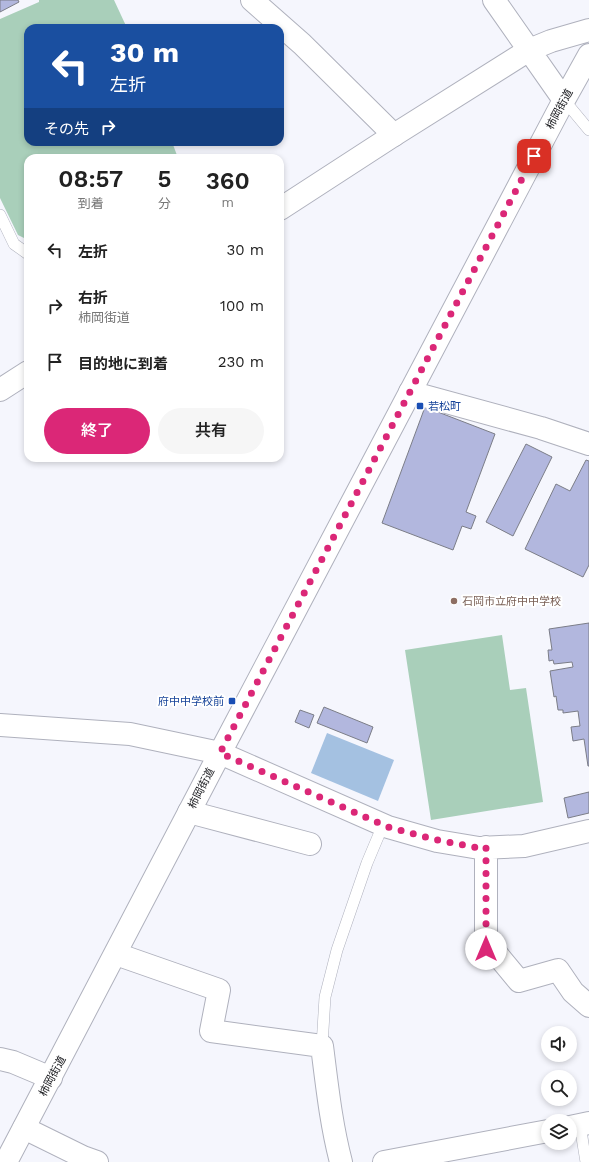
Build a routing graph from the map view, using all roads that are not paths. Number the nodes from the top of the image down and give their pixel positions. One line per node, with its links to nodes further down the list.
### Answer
1 (252, 0): 3 (street)
2 (494, 0): 6 (street)
3 (279, 24)
4 (284, 28): 10 (street)
5 (589, 30): 6 (street)
6 (529, 50): 8 (street); 10 (street)
7 (589, 55): 8 (street, 柿岡街道)
8 (564, 100): 9 (lane); 16 (street, 柿岡街道)
9 (589, 130)
10 (394, 135): 11 (street)
11 (284, 207)
12 (0, 215): 13 (lane)
13 (24, 251)
14 (24, 375): 15 (street)
15 (0, 390)
16 (410, 392): 17 (street); 19 (street, 柿岡街道)
17 (589, 444)
18 (0, 725): 19 (street)
19 (220, 753): 20 (street, 柿岡街道); 21 (street)
20 (189, 812): 23 (street); 25 (street, 柿岡街道)
21 (383, 825): 24 (street); 27 (lane)
22 (589, 831): 24 (street)
23 (310, 844)
24 (486, 847): 26 (street)
25 (116, 954): 27 (street); 29 (street, 柿岡街道)
26 (589, 1006)
27 (322, 1046): 35 (street)
28 (0, 1059): 29 (street)
29 (51, 1078): 31 (street, 柿岡街道)
30 (580, 1125): 37 (lane)
31 (24, 1128): 33 (street, 柿岡街道); 34 (street)
32 (541, 1132): 36 (street)
33 (6, 1162)
34 (97, 1162)
35 (341, 1162)
36 (384, 1162)
37 (586, 1162)

